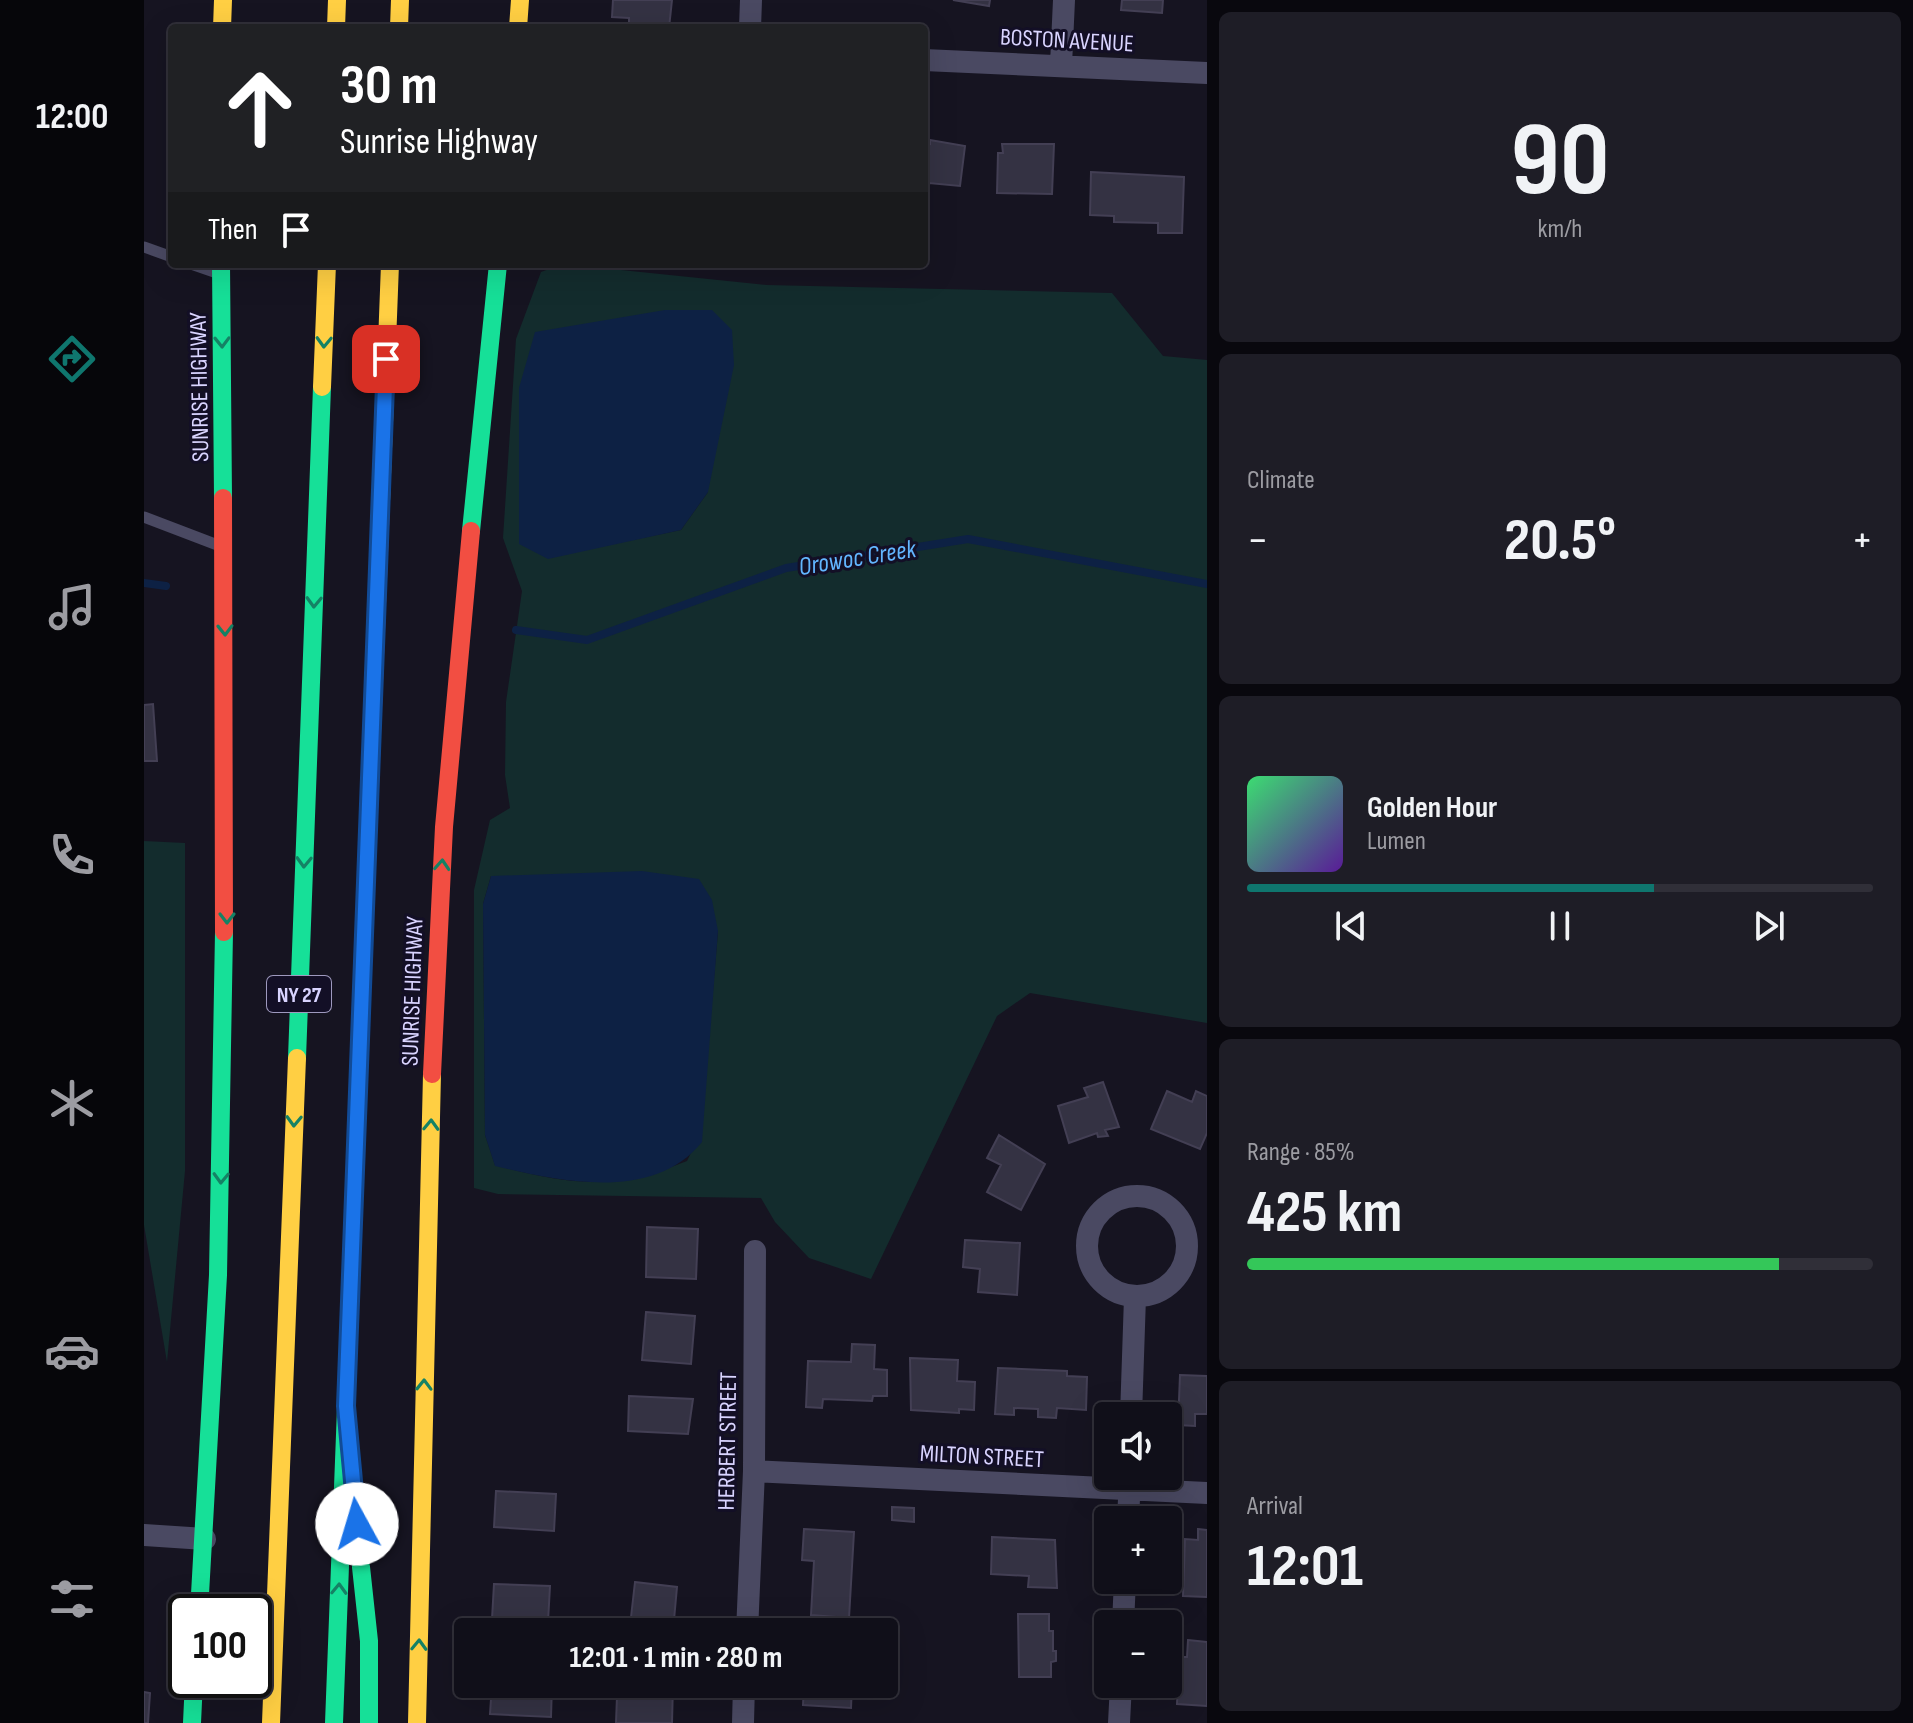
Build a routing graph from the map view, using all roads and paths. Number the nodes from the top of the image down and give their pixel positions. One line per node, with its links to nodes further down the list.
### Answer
1 (223, 0): 7 (main road)
2 (337, 0): 8 (main road)
3 (400, 0): 9 (main road)
4 (520, 0): 10 (main road)
5 (751, 0): 11 (street)
6 (1064, 0): 13 (street)
7 (222, 24)
8 (336, 24)
9 (399, 24)
10 (518, 24)
11 (750, 24)
12 (928, 60): 13 (street, BOSTON AVENUE)
13 (1061, 65): 14 (street, BOSTON AVENUE)
14 (1207, 73)
15 (144, 247): 16 (lane)
16 (168, 256)
17 (327, 268): 39 (main road, NY 27, one-way to 39)
18 (390, 268): 26 (main road, SUNRISE HIGHWAY / NY 27)
19 (498, 268): 42 (main road, SUNRISE HIGHWAY, one-way to 19)
20 (221, 269): 22 (main road, SUNRISE HIGHWAY, one-way to 22)
21 (144, 517): 22 (lane)
22 (224, 548): 32 (main road, SUNRISE HIGHWAY, one-way to 32)
23 (755, 1251): 27 (street, HERBERT STREET)
24 (1135, 1297): 24 (street); 25 (street)
25 (1131, 1402)
26 (346, 1406): 40 (main road, SUNRISE HIGHWAY / NY 27, one-way to 26); 41 (main road)
27 (754, 1471): 28 (street, MILTON STREET); 34 (street, HERBERT STREET)
28 (1094, 1482)
29 (1182, 1490): 30 (street, MILTON STREET)
30 (1207, 1493)
31 (144, 1535): 32 (street)
32 (205, 1539): 33 (main road, SUNRISE HIGHWAY)
33 (200, 1594)
34 (748, 1618)
35 (193, 1698): 38 (main road)
36 (744, 1698): 43 (street)
37 (1120, 1698): 44 (street)
38 (192, 1723)
39 (271, 1723)
40 (334, 1723)
41 (369, 1723)
42 (417, 1723)
43 (743, 1723)
44 (1119, 1723)

